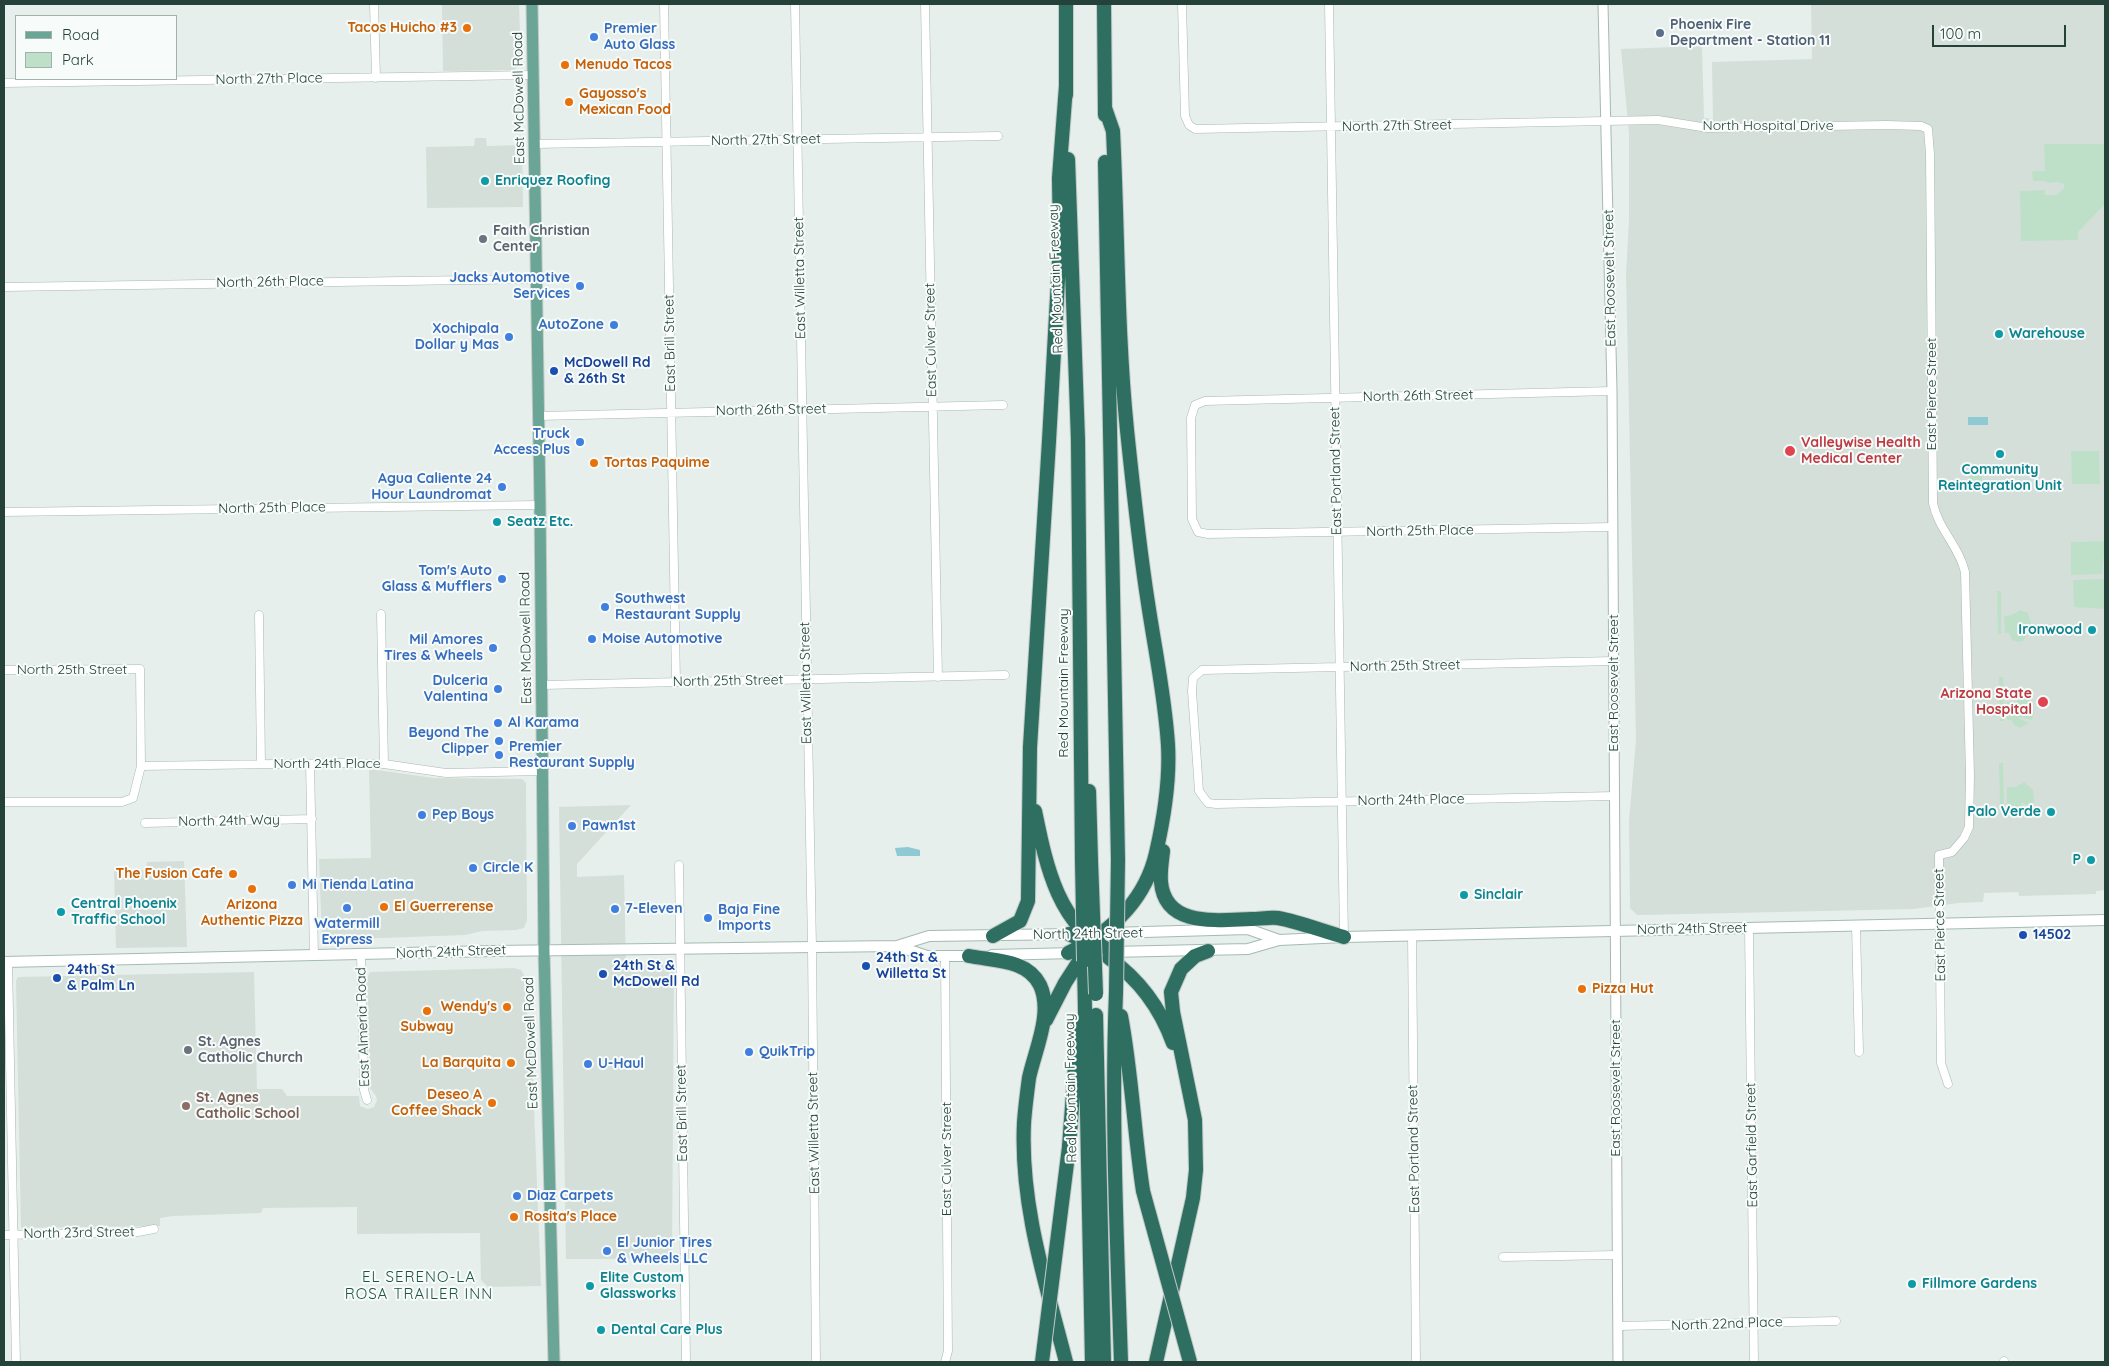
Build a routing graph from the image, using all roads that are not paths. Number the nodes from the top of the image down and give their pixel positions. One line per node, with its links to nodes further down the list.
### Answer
1 (374, 4): 12 (street)
2 (532, 4): 11 (main road, East McDowell Road)
3 (664, 4): 22 (street, East Brill Street)
4 (795, 4): 21 (street, East Willetta Street)
5 (925, 4): 20 (street, East Culver Street)
6 (1066, 4): 14 (highway, Red Mountain Freeway)
7 (1104, 4): 15 (highway)
8 (1182, 4): 17 (street, North 27th Street)
9 (1329, 4): 17 (street, East Portland Street)
10 (1603, 4): 16 (street, East Roosevelt Street)
11 (534, 75): 12 (street, North 27th Place); 23 (main road, East McDowell Road)
12 (376, 78): 13 (street, North 27th Place)
13 (4, 83)
14 (1066, 86): 53 (highway); 61 (highway, Red Mountain Freeway)
15 (1104, 108): 54 (highway); 85 (highway, bridge)
16 (1608, 121): 17 (street, North 27th Street); 18 (street, North Hospital Drive); 26 (street, East Roosevelt Street)
17 (1331, 127): 27 (street, East Portland Street)
18 (1928, 129): 64 (street, East Pierce Street)
19 (998, 136): 20 (street, North 27th Street)
20 (927, 137): 21 (street, North 27th Street); 29 (street, East Culver Street)
21 (798, 139): 22 (street, North 27th Street); 30 (street, East Willetta Street)
22 (668, 141): 23 (street, North 27th Street); 31 (street, East Brill Street)
23 (535, 144): 24 (main road, East McDowell Road)
24 (537, 279): 25 (street, North 26th Place); 32 (main road, East McDowell Road)
25 (4, 287)
26 (1612, 391): 27 (street, North 26th Street); 35 (street, East Roosevelt Street)
27 (1335, 398): 36 (street, North 26th Street); 37 (street, East Portland Street)
28 (1003, 405): 29 (street, North 26th Street)
29 (932, 407): 30 (street, North 26th Street); 44 (street, East Culver Street)
30 (802, 410): 31 (street, North 26th Street); 45 (street, East Willetta Street)
31 (671, 412): 32 (street, North 26th Street); 46 (street, East Brill Street)
32 (539, 416): 33 (main road, East McDowell Road)
33 (540, 504): 34 (street, North 25th Place); 47 (main road, East McDowell Road)
34 (4, 512)
35 (1613, 527): 37 (street, North 25th Place); 40 (street, East Roosevelt Street)
36 (1198, 532): 37 (street, North 25th Place)
37 (1338, 533): 41 (street, East Portland Street)
38 (381, 614): 50 (street)
39 (259, 615): 48 (street)
40 (1614, 661): 41 (street, North 25th Street); 55 (street, East Roosevelt Street)
41 (1340, 667): 57 (street, East Portland Street); 58 (street, North 25th Street)
42 (4, 670): 51 (street, North 25th Street)
43 (1005, 676): 44 (street, North 25th Street)
44 (938, 677): 45 (street, North 25th Street)
45 (806, 680): 46 (street, North 25th Street); 75 (street, East Willetta Street)
46 (676, 682): 47 (street, North 25th Street)
47 (542, 685): 52 (main road, East McDowell Road)
48 (261, 764): 49 (street, North 24th Place); 51 (street, North 24th Place)
49 (310, 764): 50 (street, North 24th Place); 59 (street)
50 (384, 764): 52 (street, North 24th Place)
51 (141, 766): 56 (street)
52 (543, 771): 76 (main road, East McDowell Road)
53 (1030, 786): 70 (highway); 73 (highway)
54 (1166, 794): 71 (highway); 73 (highway)
55 (1615, 796): 57 (street, North 24th Place); 67 (street, East Roosevelt Street)
56 (4, 802)
57 (1342, 802): 58 (street, North 24th Place); 71 (street, East Portland Street)
58 (1208, 803)
59 (312, 819): 60 (street, North 24th Way); 81 (street)
60 (146, 823)
61 (1086, 861): 73 (highway, Red Mountain Freeway, bridge); 86 (highway, bridge)
62 (678, 865): 77 (street, East Brill Street)
63 (2105, 920): 64 (main road, North 24th Street)
64 (1940, 924): 65 (main road, North 24th Street); 90 (street, East Pierce Street)
65 (1856, 926): 66 (main road, North 24th Street); 88 (street)
66 (1749, 928): 67 (main road, North 24th Street); 101 (street, East Garfield Street)
67 (1616, 931): 69 (main road, North 24th Street); 98 (street, East Roosevelt Street)
68 (1069, 934): 70 (main road, North 24th Street); 73 (highway)
69 (1412, 935): 71 (main road, North 24th Street); 117 (street, East Portland Street)
70 (993, 936): 74 (main road, North 24th Street)
71 (1344, 937): 72 (main road, North 24th Street)
72 (1279, 940): 73 (main road, North 24th Street); 78 (main road, North 24th Street)
73 (1095, 945): 78 (main road, North 24th Street); 79 (highway); 86 (highway, Red Mountain Freeway); 87 (highway); 89 (highway)
74 (898, 946): 75 (main road, North 24th Street); 82 (main road, North 24th Street)
75 (812, 948): 77 (main road, North 24th Street); 106 (street, East Willetta Street)
76 (544, 950): 77 (main road, North 24th Street); 80 (main road, North 24th Street); 104 (main road, East McDowell Road)
77 (680, 950): 105 (street, East Brill Street)
78 (1208, 950): 89 (highway)
79 (1068, 953): 83 (main road, North 24th Street)
80 (361, 954): 81 (main road, North 24th Street); 92 (street, East Almeria Road)
81 (314, 956): 84 (main road, North 24th Street)
82 (944, 956): 83 (main road, North 24th Street); 107 (street, East Culver Street)
83 (969, 956): 87 (highway)
84 (6, 962): 91 (street)
85 (1116, 992): 93 (highway); 97 (highway)
86 (1087, 995): 108 (highway, bridge); 110 (highway, Red Mountain Freeway); 111 (highway)
87 (1042, 1027): 109 (highway)
88 (1859, 1052)
89 (1186, 1076): 114 (highway)
90 (1948, 1084)
91 (8, 1098): 95 (street)
92 (367, 1100)
93 (1143, 1191): 115 (highway, bridge); 116 (highway, bridge)
94 (154, 1228): 95 (street, North 23rd Street)
95 (14, 1234): 96 (street, North 23rd Street); 103 (street)
96 (4, 1235)
97 (1116, 1246): 112 (highway); 113 (highway)
98 (1616, 1255): 99 (street); 102 (street, East Roosevelt Street)
99 (1503, 1257)
100 (1836, 1321): 101 (street, North 22nd Place)
101 (1754, 1323): 102 (street, North 22nd Place); 119 (street, East Garfield Street)
102 (1618, 1326): 118 (street, East Roosevelt Street)
103 (16, 1362)
104 (554, 1362)
105 (686, 1362)
106 (816, 1362)
107 (945, 1362)
108 (1042, 1362)
109 (1066, 1362)
110 (1092, 1362)
111 (1104, 1362)
112 (1114, 1362)
113 (1121, 1362)
114 (1156, 1362)
115 (1182, 1362)
116 (1190, 1362)
117 (1416, 1362)
118 (1618, 1362)
119 (1754, 1362)

